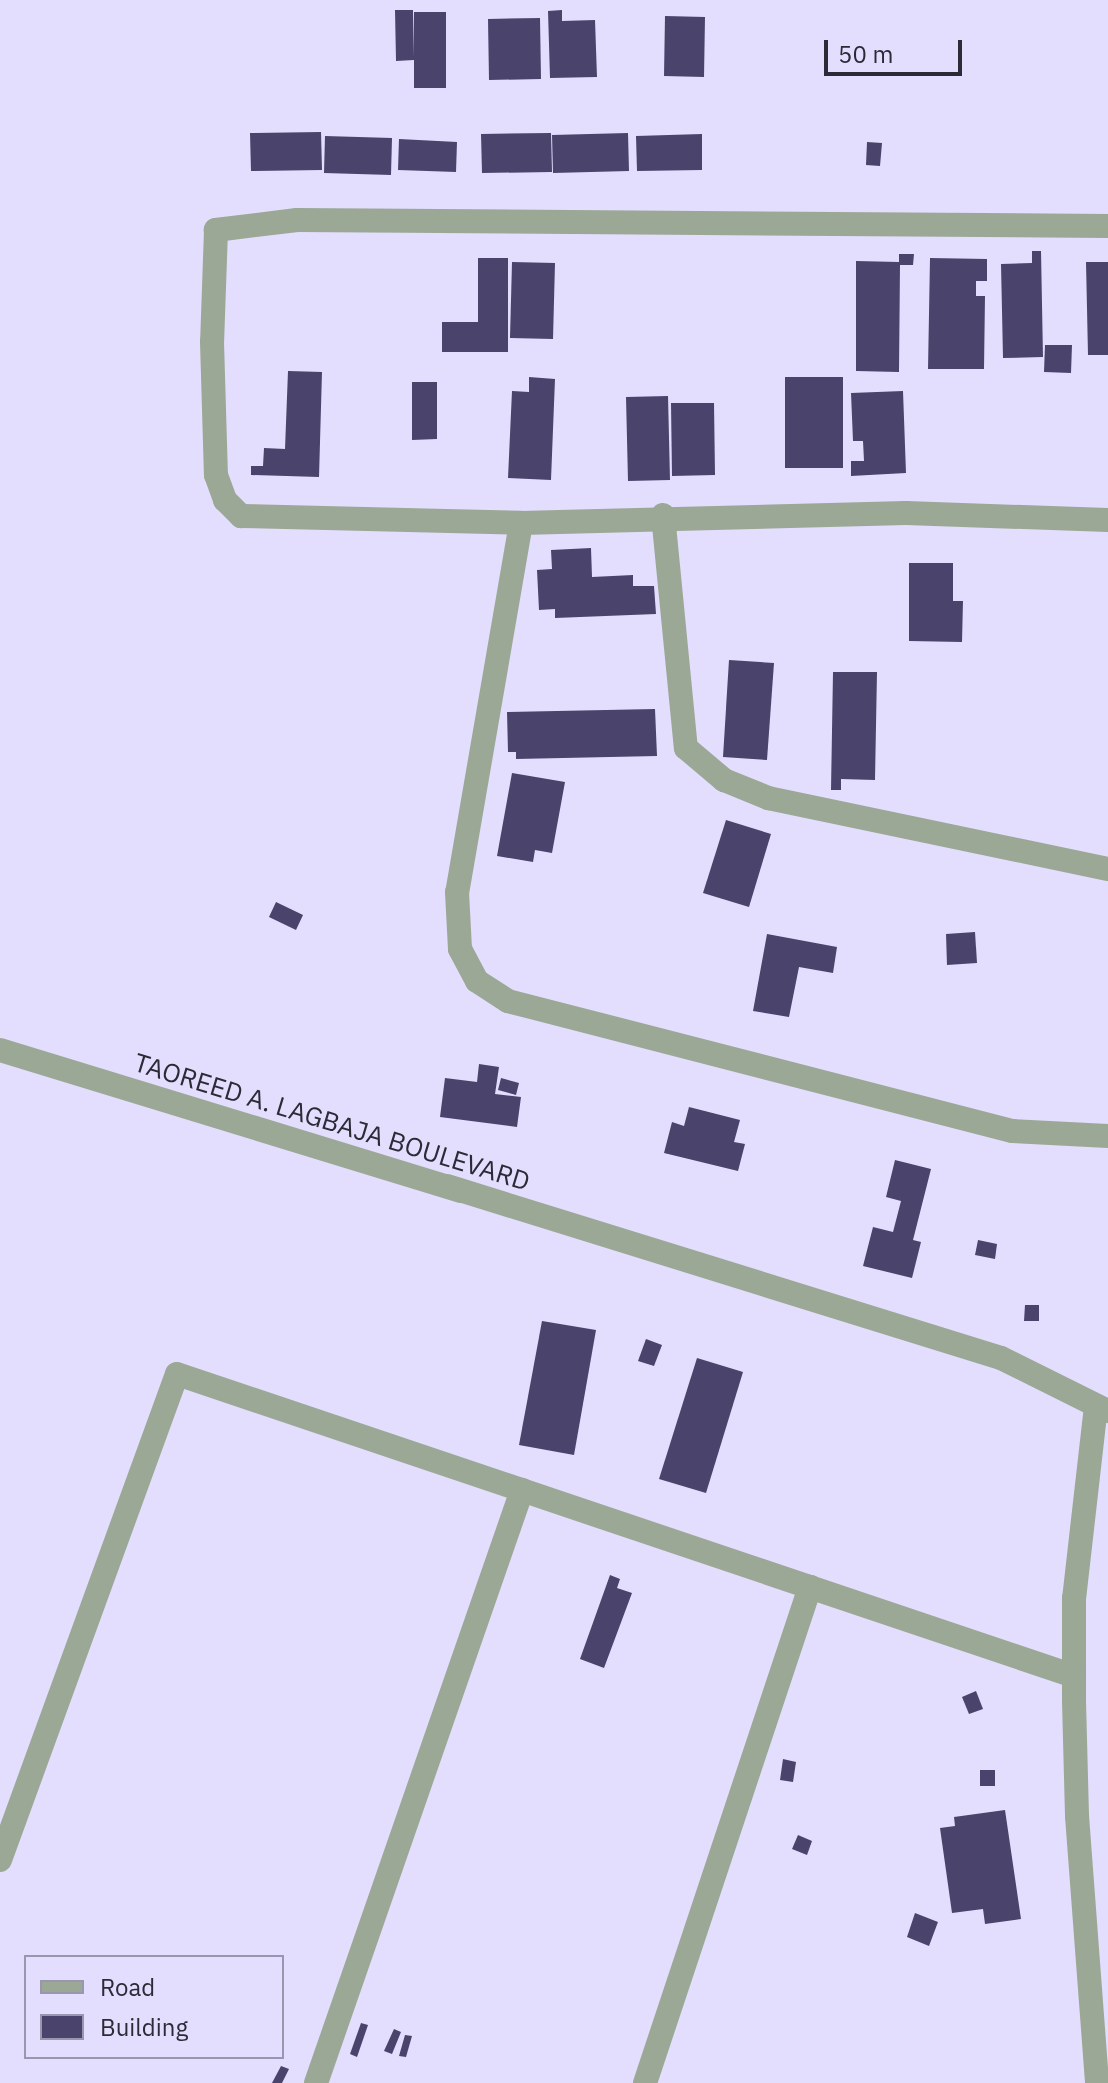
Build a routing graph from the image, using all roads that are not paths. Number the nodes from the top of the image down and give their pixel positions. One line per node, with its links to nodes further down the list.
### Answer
1 (1108, 226): 4 (street)
2 (663, 515): 3 (street); 4 (street); 5 (street)
3 (1108, 520)
4 (521, 523): 7 (street)
5 (1108, 869)
6 (0, 1050): 9 (street, TAOREED A. LAGBAJA BOULEVARD)
7 (1108, 1136)
8 (447, 1186): 9 (street, TAOREED A. LAGBAJA BOULEVARD)
9 (647, 1248): 10 (street, TAOREED A. LAGBAJA BOULEVARD)
10 (1102, 1409): 13 (street)
11 (522, 1490): 12 (street); 14 (street); 15 (street)
12 (810, 1587): 13 (street); 16 (street)
13 (1074, 1676): 17 (street)
14 (0, 1860)
15 (316, 2083)
16 (645, 2083)
17 (1097, 2083)

